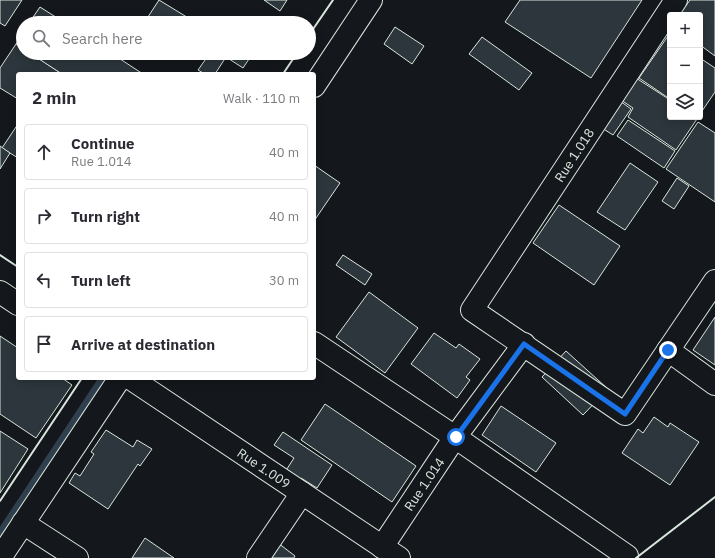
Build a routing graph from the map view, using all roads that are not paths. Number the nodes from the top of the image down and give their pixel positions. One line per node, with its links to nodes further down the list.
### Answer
1 (371, 0): 3 (street)
2 (676, 0): 8 (street, Rue 1.018)
3 (316, 83)
4 (715, 282): 9 (street)
5 (0, 292): 6 (street)
6 (16, 303)
7 (316, 344): 13 (street)
8 (524, 344): 9 (street); 13 (street, Rue 1.014)
9 (668, 350): 12 (street)
10 (119, 380): 15 (street)
11 (133, 380): 14 (street, Rue 1.009)
12 (715, 384)
13 (456, 437): 16 (street, Rue 1.014); 17 (street)
14 (302, 494): 16 (street, Rue 1.009); 20 (street)
15 (23, 523): 18 (street); 19 (street)
16 (390, 552)
17 (627, 556)
18 (0, 558)
19 (77, 558)
20 (258, 558)

